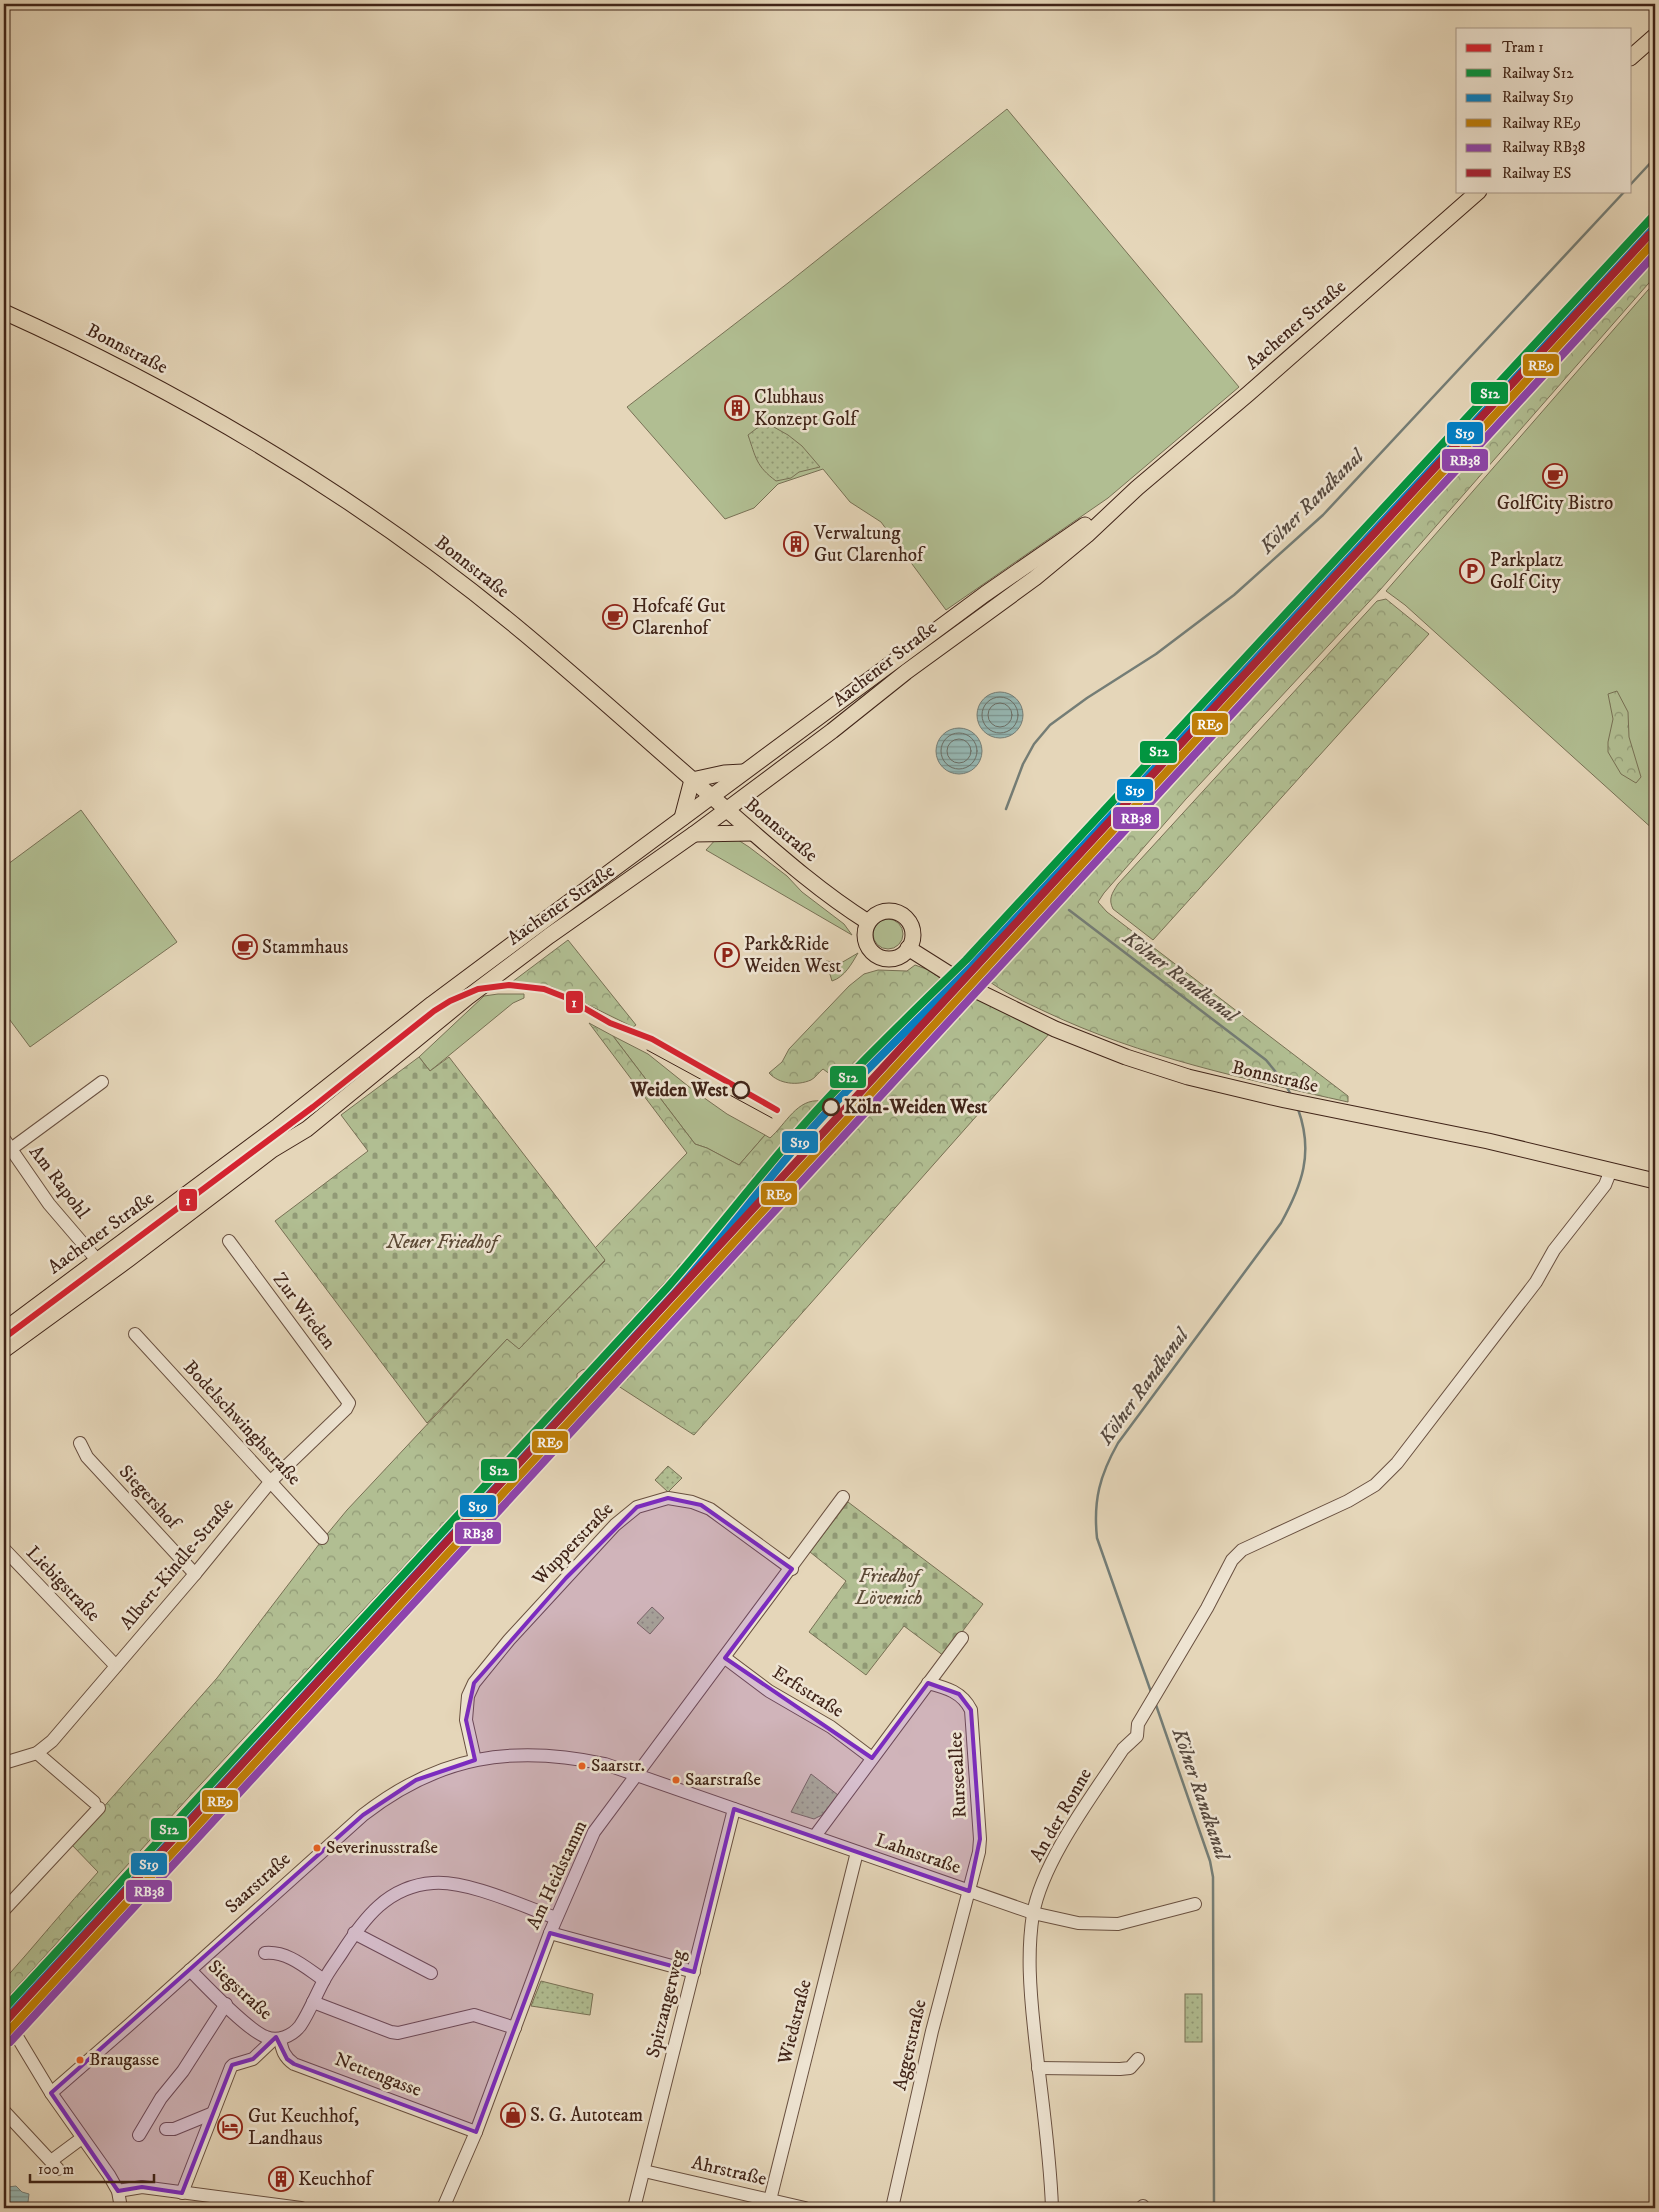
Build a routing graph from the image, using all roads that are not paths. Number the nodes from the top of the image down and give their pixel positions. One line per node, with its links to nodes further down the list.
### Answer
1 (1655, 36): 2 (main road)
2 (1632, 56)
3 (1478, 192): 5 (main road, Aachener Straße)
4 (4, 312): 7 (main road, Bonnstraße)
5 (1138, 488): 6 (main road, Aachener Straße); 9 (main road, Aachener Straße)
6 (743, 772): 7 (main road); 8 (main road, Aachener Straße)
7 (692, 780): 8 (main road, Bonnstraße); 10 (main road)
8 (711, 796): 9 (main road, Bonnstraße); 10 (main road, Aachener Straße)
9 (726, 810): 11 (main road, Bonnstraße); 12 (main road, Aachener Straße)
10 (682, 818): 16 (main road, Aachener Straße)
11 (753, 833): 12 (main road); 13 (main road, Bonnstraße)
12 (694, 834): 17 (main road, Aachener Straße)
13 (868, 922): 14 (main road); 14 (main road)
14 (908, 948): 19 (main road, Bonnstraße)
15 (102, 1082): 18 (street, Am Rapohl)
16 (303, 1105): 17 (main road); 22 (main road, Aachener Straße)
17 (299, 1134): 23 (main road, Aachener Straße)
18 (8, 1144): 22 (street, Am Rapohl)
19 (1611, 1170): 20 (main road, Bonnstraße); 51 (street, An der Ronne)
20 (1655, 1181)
21 (229, 1241): 28 (street, Zur Wieden)
22 (97, 1260): 23 (main road); 24 (main road); 25 (main road, Aachener Straße)
23 (117, 1269): 24 (main road, Aachener Straße)
24 (91, 1286): 27 (main road, Aachener Straße)
25 (4, 1330)
26 (135, 1334): 30 (street, Bodelschwinghstraße)
27 (4, 1350)
28 (349, 1403): 30 (street, Albert-Kindle-Straße)
29 (80, 1443): 35 (street, Siegershof)
30 (271, 1481): 32 (street, Bodelschwinghstraße); 35 (street, Albert-Kindle-Straße)
31 (843, 1497): 34 (street, Am Heidstamm)
32 (322, 1538)
33 (4, 1549): 38 (street, Liebigstraße)
34 (792, 1569): 37 (street, Am Heidstamm); 42 (street, Wupperstraße)
35 (195, 1574): 38 (street, Albert-Kindle-Straße)
36 (962, 1638): 39 (street)
37 (725, 1658): 41 (street, Erftstraße); 44 (street, Am Heidstamm)
38 (116, 1666): 40 (street, Albert-Kindle-Straße)
39 (928, 1683): 41 (street); 48 (street, Rurseeallee)
40 (37, 1753): 43 (street, Albert-Kindle-Straße); 50 (street)
41 (872, 1758): 46 (street)
42 (475, 1760): 44 (street, Saarstraße); 56 (street, Saarstraße)
43 (4, 1763)
44 (635, 1775): 45 (street, Lahnstraße); 52 (street, Am Heidstamm)
45 (734, 1809): 46 (street, Lahnstraße); 57 (street, Spitzangerweg)
46 (815, 1836): 47 (street, Lahnstraße)
47 (857, 1852): 48 (street, Lahnstraße); 77 (street, Wiedstraße)
48 (969, 1891): 51 (street, Lahnstraße); 84 (street, Aggerstraße)
49 (1195, 1904): 51 (street, Lahnstraße)
50 (4, 1910)
51 (1034, 1913): 66 (street, An der Ronne)
52 (556, 1918): 53 (street, Siegstraße); 54 (street, Am Heidstamm)
53 (354, 1933): 58 (street); 59 (street, Siegstraße)
54 (550, 1933): 57 (street); 63 (street, Am Heidstamm)
55 (265, 1953): 59 (street)
56 (190, 1970): 61 (street, Siegstraße); 67 (street, Saarstraße)
57 (694, 1972): 74 (street, Spitzangerweg)
58 (431, 1973)
59 (324, 1980): 60 (street, Siegstraße)
60 (313, 2002): 63 (street); 64 (street, Siegstraße)
61 (226, 2004): 64 (street, Siegstraße); 72 (street)
62 (4, 2015): 67 (street)
63 (515, 2028): 71 (street, Am Heidstamm)
64 (277, 2039): 69 (street); 71 (street, Nettengasse)
65 (1138, 2059): 66 (street)
66 (1038, 2068): 85 (street, An der Ronne)
67 (51, 2093): 73 (street)
68 (4, 2111): 73 (street)
69 (213, 2113): 70 (street); 76 (street)
70 (166, 2129)
71 (476, 2132): 81 (street, Am Heidstamm)
72 (139, 2135)
73 (82, 2138): 75 (street)
74 (644, 2171): 77 (street, Ahrstraße); 82 (street, Spitzangerweg)
75 (118, 2191): 76 (street); 79 (street)
76 (182, 2193): 78 (street)
77 (770, 2200): 83 (street, Ahrstraße)
78 (238, 2204): 80 (street)
79 (120, 2208)
80 (301, 2208)
81 (443, 2208)
82 (634, 2208)
83 (805, 2208)
84 (892, 2208)
85 (1052, 2208)

